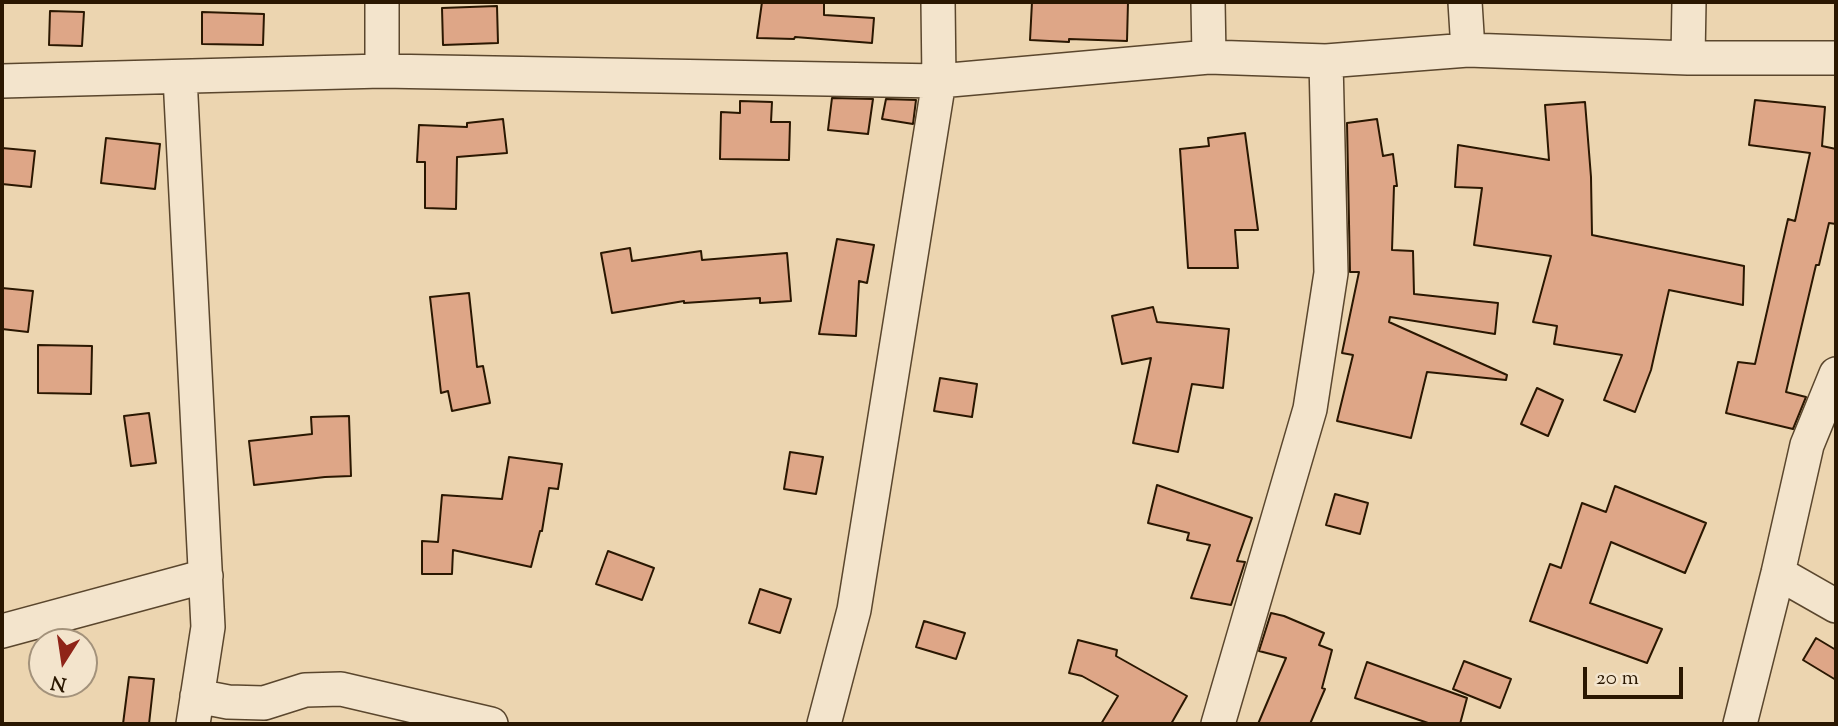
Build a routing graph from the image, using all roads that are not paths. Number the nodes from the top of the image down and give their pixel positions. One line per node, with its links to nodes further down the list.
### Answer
1 (382, 2): 11 (street)
2 (938, 2): 14 (street)
3 (1208, 2): 7 (street)
4 (1465, 2): 6 (street)
5 (1689, 2): 8 (street)
6 (1468, 50): 8 (street); 10 (street)
7 (1209, 57): 10 (street); 14 (street)
8 (1688, 58): 9 (street)
9 (1836, 58)
10 (1326, 61): 23 (street)
11 (382, 71): 12 (street); 14 (street)
12 (180, 77): 13 (street); 17 (street)
13 (2, 81)
14 (939, 81): 22 (street)
15 (1836, 374): 16 (street)
16 (1778, 573): 18 (street); 24 (street)
17 (206, 576): 19 (street); 20 (street)
18 (1836, 607)
19 (2, 631)
20 (195, 710): 21 (street)
21 (491, 724)
22 (824, 724)
23 (1218, 724)
24 (1740, 724)

